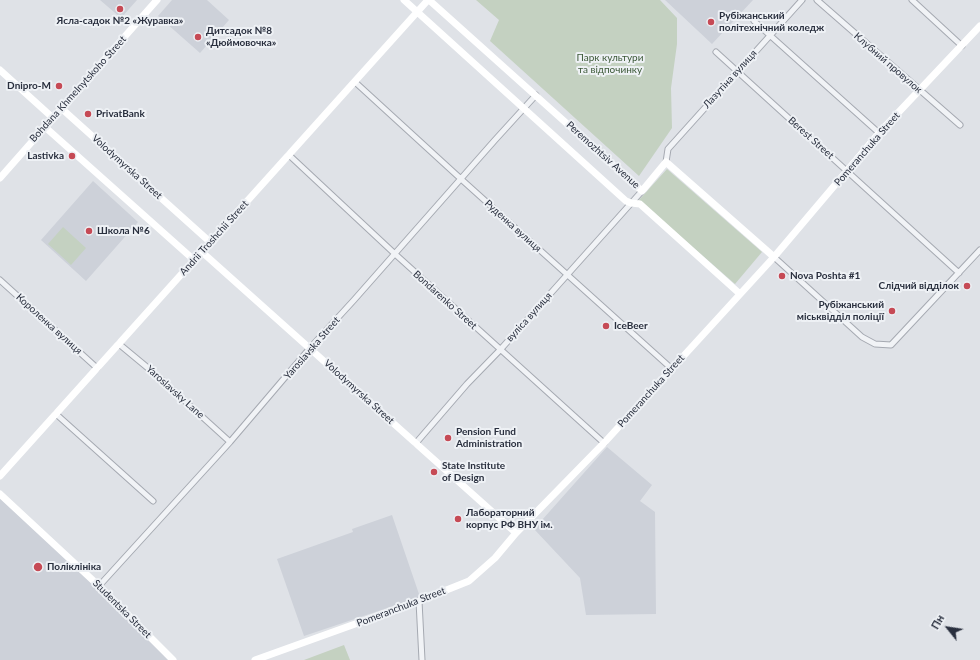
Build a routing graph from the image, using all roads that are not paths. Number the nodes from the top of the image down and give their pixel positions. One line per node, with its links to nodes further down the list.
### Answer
1 (157, 0): 18 (street, Bohdana Khmelnytskoho Street)
2 (404, 0): 7 (street, Peremozhtsiv Avenue)
3 (429, 0): 7 (street, Andrii Troshchii Street); 17 (street, Peremozhtsiv Avenue)
4 (802, 0): 10 (street, Лазутіна вулиця)
5 (817, 0): 16 (street, Клубний провулок)
6 (912, 0): 11 (street)
7 (418, 12): 15 (street, Andrii Troshchii Street); 19 (street, Peremozhtsiv Avenue)
8 (754, 21): 10 (street)
9 (980, 26): 11 (street, Pomeranchuka Street)
10 (770, 35): 14 (street, Лазутіна вулиця); 23 (street)
11 (962, 46): 16 (street, Pomeranchuka Street)
12 (716, 52): 14 (street, Berest Street)
13 (0, 70): 20 (street)
14 (737, 71): 25 (street, Лазутіна вулиця); 26 (street, Berest Street)
15 (355, 82): 24 (street, Andrii Troshchii Street); 28 (street, Руденка вулиця)
16 (919, 90): 21 (street, Клубний провулок); 23 (street, Pomeranchuka Street)
17 (536, 95): 19 (street, Yaroslavska Street); 29 (street, Peremozhtsiv Avenue)
18 (61, 108): 20 (street, Bohdana Khmelnytskoho Street); 31 (street, Volodymyrska Street)
19 (524, 108): 28 (street, Yaroslavska Street); 30 (street, Peremozhtsiv Avenue)
20 (53, 118): 22 (street, Bohdana Khmelnytskoho Street)
21 (960, 124)
22 (45, 126): 27 (street, Bohdana Khmelnytskoho Street); 36 (street)
23 (879, 133): 26 (street, Pomeranchuka Street)
24 (289, 155): 31 (street, Andrii Troshchii Street); 34 (street, Bondarenko Street)
25 (666, 162): 29 (street, Peremozhtsiv Avenue); 35 (street)
26 (847, 172): 35 (street, Pomeranchuka Street); 37 (street, Berest Street)
27 (0, 178)
28 (461, 179): 34 (street, Yaroslavska Street); 38 (street, Руденка вулиця)
29 (642, 190): 30 (street, вуліса вулиця)
30 (631, 203): 38 (street, вуліса вулиця); 40 (street, Peremozhtsiv Avenue)
31 (210, 242): 33 (street, Andrii Troshchii Street)
32 (980, 250): 37 (street)
33 (202, 252): 36 (street, Andrii Troshchii Street); 42 (street, Volodymyrska Street)
34 (394, 254): 42 (street, Yaroslavska Street); 43 (street, Bondarenko Street)
35 (774, 257): 37 (street); 40 (street, Pomeranchuka Street)
36 (194, 260): 41 (street, Andrii Troshchii Street)
37 (959, 272)
38 (567, 275): 43 (street, вуліса вулиця); 45 (street, Руденка вулиця)
39 (0, 280): 44 (street, Короленка вулиця)
40 (740, 294): 45 (street, Pomeranchuka Street)
41 (119, 344): 44 (street, Andrii Troshchii Street); 47 (street, Yaroslavsky Lane)
42 (310, 348): 47 (street, Yaroslavska Street); 48 (street, Volodymyrska Street)
43 (500, 350): 48 (street, вуліса вулиця); 49 (street, Bondarenko Street)
44 (97, 368): 46 (street, Andrii Troshchii Street)
45 (672, 369): 49 (street, Pomeranchuka Street)
46 (56, 414): 50 (street, Andrii Troshchii Street); 52 (street)
47 (230, 442): 54 (street, Yaroslavska Street)
48 (416, 443): 53 (street, Volodymyrska Street)
49 (604, 443): 53 (street, Pomeranchuka Street)
50 (0, 476)
51 (0, 494): 54 (street, Studentska Street)
52 (153, 501)
53 (516, 534): 55 (street, Pomeranchuka Street)
54 (99, 586): 56 (street, Studentska Street)
55 (419, 601): 57 (street, Pomeranchuka Street); 58 (street)
56 (173, 660)
57 (255, 660)
58 (422, 660)

